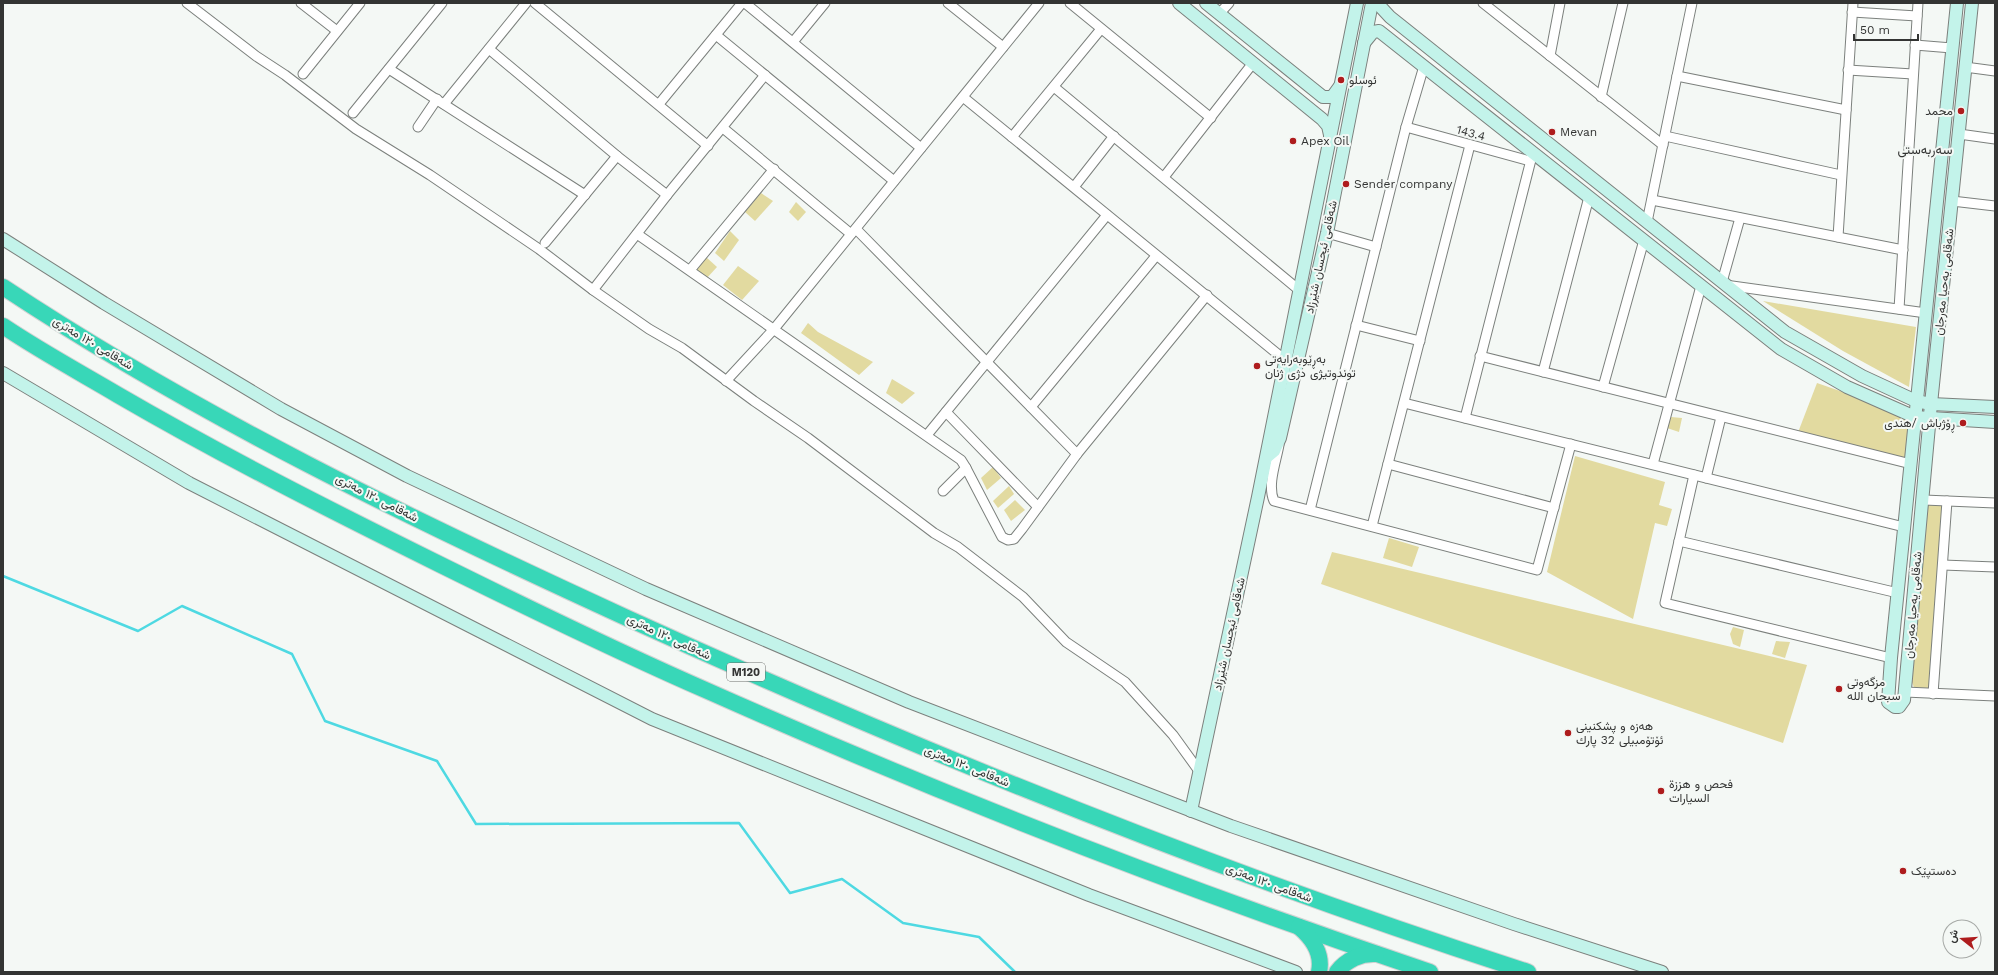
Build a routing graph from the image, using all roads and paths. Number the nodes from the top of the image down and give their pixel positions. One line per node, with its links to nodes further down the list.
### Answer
1 (187, 3): 110 (street)
2 (301, 3): 31 (street)
3 (360, 3): 31 (street)
4 (526, 3): 38 (street)
5 (535, 3): 56 (street)
6 (743, 3): 32 (street); 33 (street)
7 (825, 3): 33 (street)
8 (1039, 3): 36 (street)
9 (1070, 3): 29 (street)
10 (1179, 3): 40 (street)
11 (1206, 3): 26 (street)
12 (1229, 3): 26 (street)
13 (1356, 3): 50 (street, شەقامی ئیحسان شێرزاد)
14 (1372, 3): 34 (street, شەقامی ئیحسان شێرزاد)
15 (1377, 3): 28 (street)
16 (1483, 3): 39 (street)
17 (1560, 3): 39 (street)
18 (1623, 3): 54 (street)
19 (1692, 3): 49 (street)
20 (1918, 3): 27 (street)
21 (1957, 3): 37 (street, شەقامی یەحیا مەرجان)
22 (1972, 3): 42 (street, شەقامی یەحیا مەرجان)
23 (953, 4): 36 (street)
24 (437, 5): 43 (street)
25 (1853, 8): 27 (street); 44 (street)
26 (1220, 14): 52 (street)
27 (1917, 16): 35 (street)
28 (1390, 17): 30 (street); 90 (street)
29 (1101, 29): 51 (street); 62 (street)
30 (1380, 30): 34 (street); 41 (street)
31 (338, 31): 46 (street)
32 (716, 35): 48 (street); 56 (street)
33 (793, 42): 75 (street)
34 (1364, 44): 87 (street, شەقامی ئیحسان شێرزاد)
35 (1915, 45): 37 (street); 47 (street)
36 (1002, 47): 53 (street)
37 (1952, 48): 57 (street, شەقامی یەحیا مەرجان)
38 (489, 49): 55 (street); 76 (street)
39 (1550, 56): 54 (street)
40 (1253, 63): 58 (street); 62 (street)
41 (1424, 66): 64 (street); 77 (street)
42 (1966, 67): 45 (street); 59 (street, شەقامی یەحیا مەرجان)
43 (389, 68): 55 (street); 61 (street)
44 (1848, 70): 47 (street); 60 (street)
45 (1995, 71)
46 (302, 74)
47 (1913, 74): 104 (street)
48 (765, 75): 65 (street); 81 (street)
49 (1677, 76): 60 (street); 69 (street)
50 (1340, 85): 52 (street); 66 (street, شەقامی ئیحسان شێرزاد)
51 (1054, 88): 68 (street); 70 (street)
52 (1318, 94): 58 (street)
53 (963, 97): 70 (street); 75 (street)
54 (1601, 97): 73 (street)
55 (441, 102): 63 (street); 83 (street)
56 (659, 104): 74 (street)
57 (1946, 105): 59 (street); 114 (street, شەقامی یەحیا مەرجان)
58 (1308, 107): 66 (street)
59 (1961, 107): 67 (street, شەقامی یەحیا مەرجان)
60 (1846, 110): 79 (street)
61 (353, 112)
62 (1210, 118): 80 (street)
63 (418, 127)
64 (1406, 127): 72 (street, 143.4); 103 (street)
65 (723, 128): 74 (street); 78 (street)
66 (1330, 134): 85 (street, شەقامی ئیحسان شێرزاد)
67 (1959, 134): 71 (street); 89 (street, شەقامی یەحیا مەرجان)
68 (1114, 136): 80 (street); 82 (street)
69 (1665, 136): 73 (street); 79 (street)
70 (1012, 137): 82 (street)
71 (1995, 139)
72 (1470, 145): 77 (street, 143.4); 118 (street)
73 (1663, 145): 88 (street)
74 (708, 146): 84 (street)
75 (921, 148): 81 (street)
76 (617, 156): 83 (street); 84 (street)
77 (1532, 157): 86 (street); 119 (street)
78 (774, 169): 96 (street); 106 (street)
79 (1842, 174): 99 (street)
80 (1164, 177): 111 (street)
81 (894, 181): 96 (street)
82 (1074, 187): 93 (street)
83 (585, 195): 102 (street)
84 (667, 195): 98 (street)
85 (1318, 195): 87 (street); 111 (street, شەقامی ئیحسان شێرزاد)
86 (1589, 197): 92 (street); 122 (street)
87 (1334, 199): 97 (street, شەقامی ئیحسان شێرزاد)
88 (1652, 200): 94 (street); 95 (street)
89 (1952, 201): 91 (street); 129 (street, شەقامی یەحیا مەرجان)
90 (1622, 202): 92 (street); 95 (street)
91 (1995, 206)
92 (1611, 214): 101 (street)
93 (1107, 215): 105 (street); 121 (street)
94 (1740, 218): 99 (street); 107 (street)
95 (1647, 222): 107 (street)
96 (853, 231): 117 (street); 121 (street)
97 (1327, 233): 103 (street); 142 (street, شەقامی ئیحسان شێرزاد)
98 (637, 234): 106 (street); 110 (street)
99 (1838, 237): 104 (street)
100 (3, 239): 170 (street)
101 (1644, 240): 108 (street); 125 (street)
102 (545, 243)
103 (1376, 247): 115 (street)
104 (1902, 250): 113 (street)
105 (1156, 256): 112 (street); 132 (street)
106 (690, 270): 117 (street)
107 (1724, 283): 113 (street); 126 (street)
108 (1701, 286): 128 (street); 134 (street)
109 (3, 287): 177 (highway, شەقامی ١٢٠ مەتری / M120)
110 (593, 290): 124 (street)
111 (1299, 290): 120 (street, شەقامی ئیحسان شێرزاد)
112 (1207, 295): 120 (street); 144 (street)
113 (1899, 309): 114 (street)
114 (1926, 313): 126 (street, شەقامی یەحیا مەرجان)
115 (1356, 325): 118 (street); 158 (street)
116 (3, 326): 171 (highway, M120)
117 (774, 329): 124 (street); 141 (street)
118 (1420, 341): 127 (street)
119 (1480, 356): 122 (street); 137 (street)
120 (1285, 360): 145 (street, شەقامی ئیحسان شێرزاد)
121 (987, 363): 132 (street); 133 (street)
122 (1543, 372): 125 (street)
123 (3, 373): 173 (street)
124 (726, 381): 169 (street)
125 (1603, 387): 128 (street)
126 (1912, 399): 129 (street); 134 (street); 136 (street, شەقامی یەحیا مەرجان)
127 (1404, 403): 137 (street); 146 (street)
128 (1669, 404): 135 (street); 147 (street)
129 (1931, 404): 130 (street); 138 (street, شەقامی یەحیا مەرجان)
130 (1944, 404): 131 (street); 139 (street)
131 (1995, 407)
132 (1031, 408): 144 (street)
133 (946, 412): 141 (street); 156 (street)
134 (1901, 412): 136 (street)
135 (1721, 417): 148 (street); 151 (street)
136 (1915, 417): 138 (street); 148 (street, شەقامی یەحیا مەرجان)
137 (1465, 418): 143 (street)
138 (1930, 419): 139 (street); 153 (street, شەقامی یەحیا مەرجان)
139 (1943, 420): 140 (street)
140 (1995, 422)
141 (927, 435): 149 (street)
142 (1280, 438): 145 (street, شەقامی ئیحسان شێرزاد); 158 (street)
143 (1571, 444): 147 (street); 157 (street)
144 (1077, 454): 156 (street)
145 (1266, 458): 169 (street, شەقامی ئیحسان شێرزاد)
146 (1388, 464): 157 (street); 159 (street)
147 (1653, 464): 150 (street)
148 (1911, 464): 160 (street, شەقامی یەحیا مەرجان)
149 (966, 468): 152 (street); 156 (street)
150 (1694, 475): 151 (street); 161 (street)
151 (1706, 478): 160 (street)
152 (943, 491)
153 (1924, 500): 154 (street); 166 (street, شەقامی یەحیا مەرجان)
154 (1947, 501): 155 (street); 162 (street)
155 (1995, 503)
156 (1038, 507)
157 (1554, 508): 159 (street)
158 (1310, 510): 159 (street)
159 (1372, 526)
160 (1904, 527): 164 (street, شەقامی یەحیا مەرجان)
161 (1679, 541): 164 (street); 165 (street)
162 (1943, 565): 163 (street); 167 (street)
163 (1995, 567)
164 (1898, 593): 165 (street, شەقامی یەحیا مەرجان)
165 (1891, 658): 166 (street, شەقامی یەحیا مەرجان)
166 (1905, 692): 167 (street)
167 (1933, 694): 168 (street)
168 (1995, 696)
169 (1199, 771): 170 (street, شەقامی ئیحسان شێرزاد)
170 (1191, 811): 178 (street)
171 (1298, 926): 172 (highway, M120); 174 (highway)
172 (1378, 954): 175 (highway); 176 (highway, M120)
173 (1296, 972)
174 (1319, 972)
175 (1337, 972)
176 (1430, 972)
177 (1528, 972)
178 (1662, 972)

